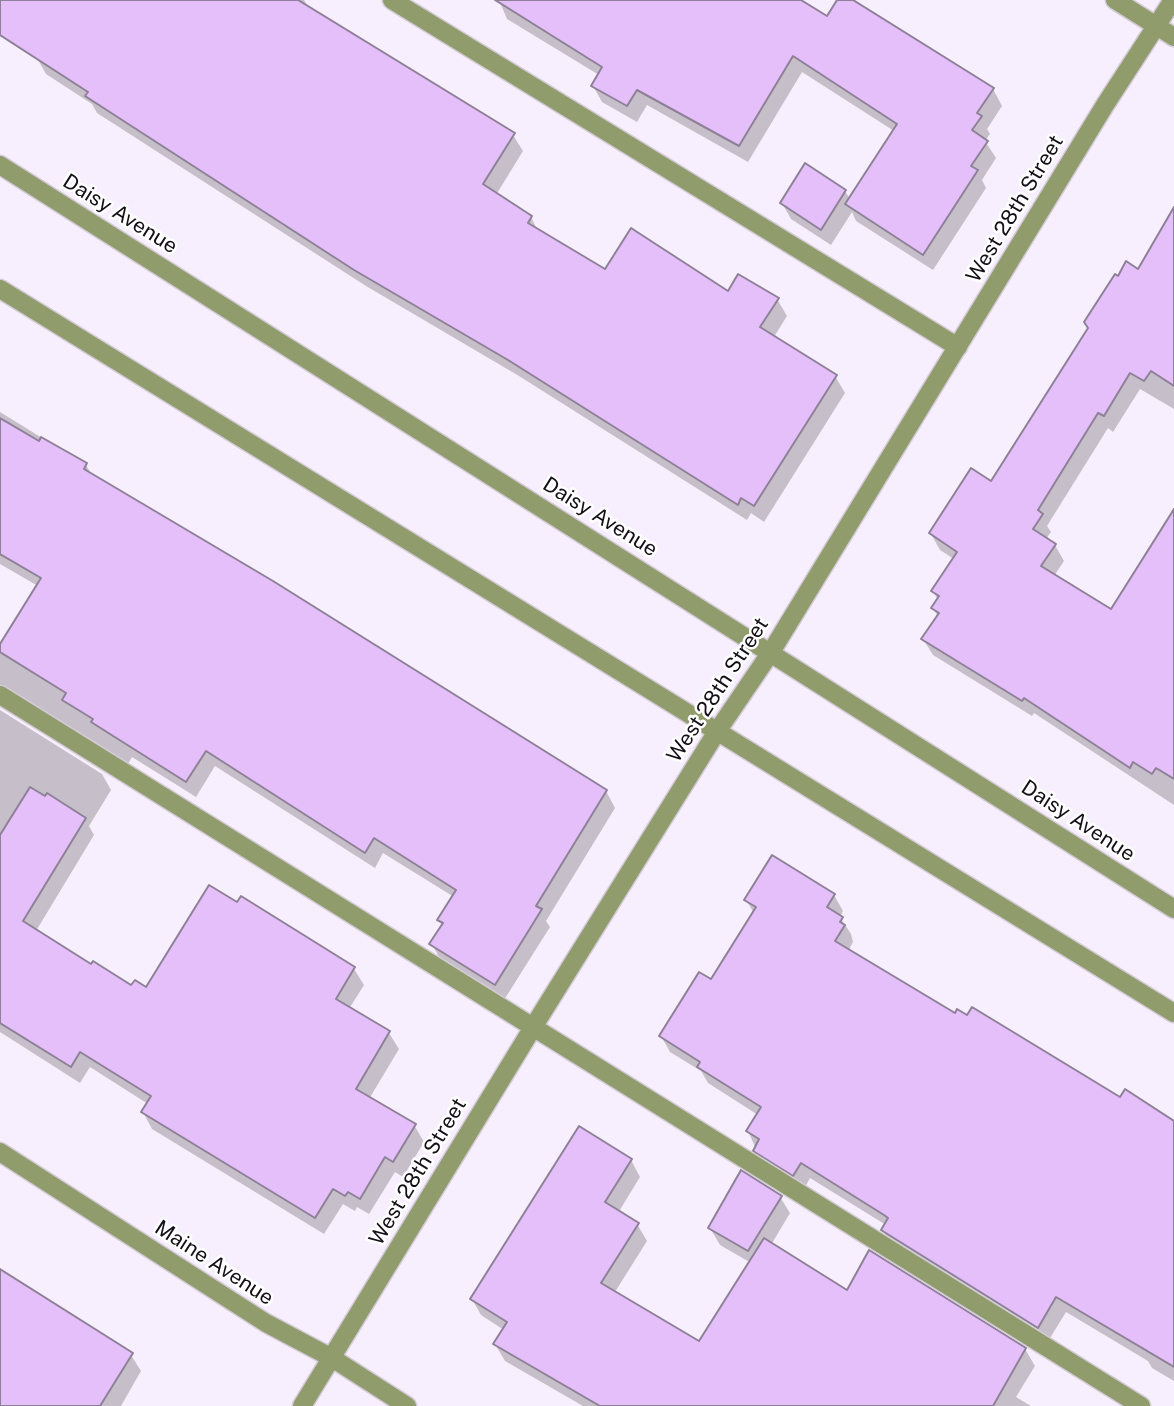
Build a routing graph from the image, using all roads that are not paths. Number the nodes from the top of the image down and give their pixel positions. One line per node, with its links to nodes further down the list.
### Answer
1 (392, 0): 8 (street)
2 (1115, 0): 4 (street)
3 (1173, 0): 4 (street, West 28th Street)
4 (1156, 26): 5 (street); 8 (street, West 28th Street)
5 (1174, 37)
6 (0, 165): 9 (street, Daisy Avenue)
7 (0, 289): 11 (street)
8 (958, 347): 9 (street, West 28th Street)
9 (771, 652): 11 (street, West 28th Street); 12 (street, Daisy Avenue)
10 (0, 695): 14 (street)
11 (716, 733): 13 (street); 14 (street, West 28th Street)
12 (1174, 909)
13 (1174, 1013)
14 (532, 1029): 16 (street, West 28th Street); 19 (street)
15 (0, 1152): 16 (street, Maine Avenue)
16 (332, 1358): 17 (street, West 28th Street); 18 (street, Maine Avenue)
17 (302, 1406)
18 (407, 1406)
19 (1141, 1406)

